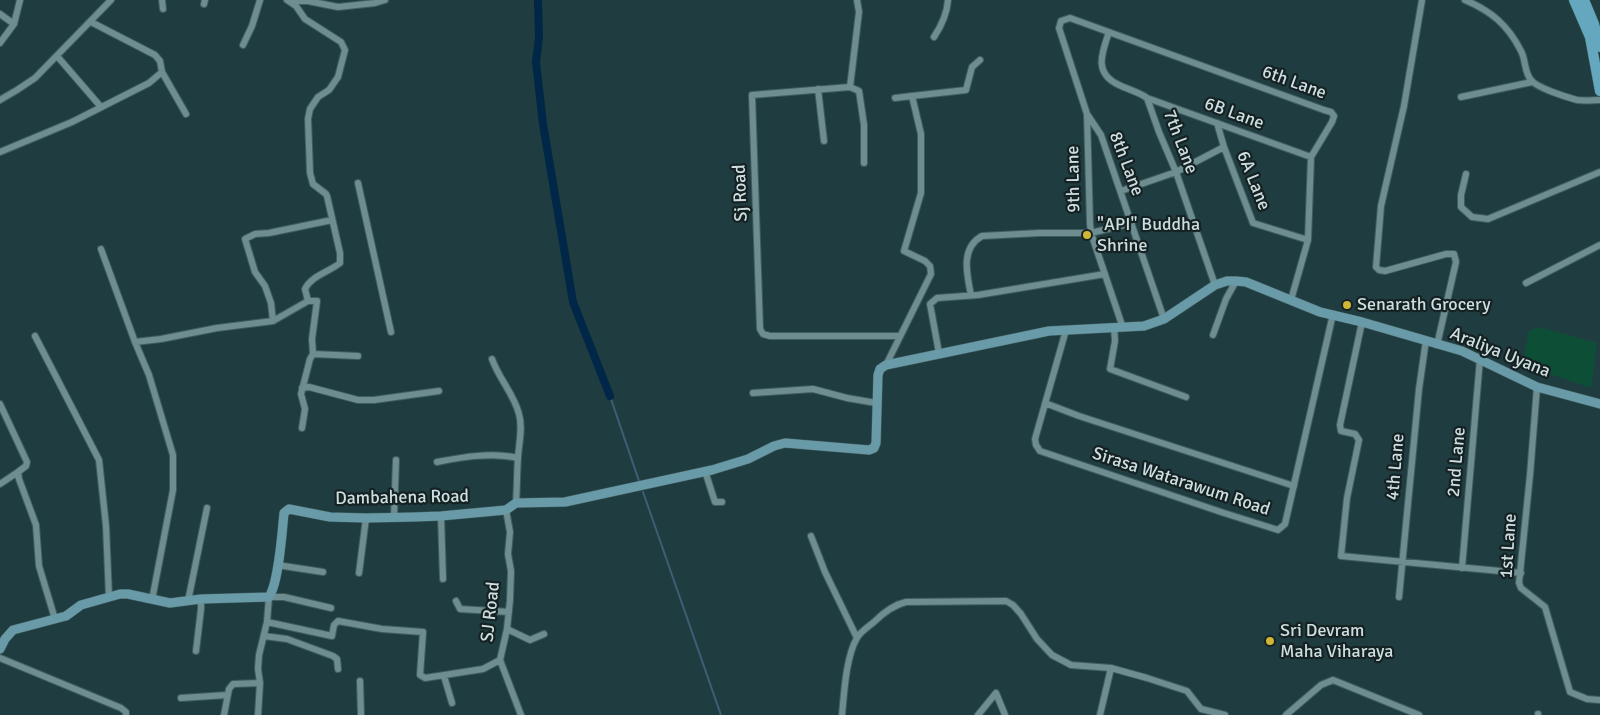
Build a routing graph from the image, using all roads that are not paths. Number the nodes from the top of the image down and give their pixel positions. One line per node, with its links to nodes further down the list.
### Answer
1 (20, 0): 19 (street)
2 (111, 0): 17 (street)
3 (162, 0): 14 (street)
4 (260, 0): 23 (street)
5 (288, 0): 13 (street); 52 (street)
6 (385, 0): 13 (street)
7 (858, 0): 29 (street)
8 (948, 0): 21 (street)
9 (1422, 0): 77 (street)
10 (1465, 0): 28 (street)
11 (1574, 0): 31 (main road)
12 (1584, 0): 18 (main road)
13 (309, 1)
14 (163, 9)
15 (0, 14): 19 (street)
16 (1061, 21): 20 (street, 6th Lane); 40 (street, 8th Lane)
17 (91, 22): 25 (street); 27 (street)
18 (1597, 22): 24 (main road)
19 (14, 24): 22 (street)
20 (1109, 32): 35 (street, 7th Lane); 45 (street, 6th Lane)
21 (934, 37)
22 (0, 43)
23 (243, 45)
24 (1600, 47)
25 (57, 56): 36 (street); 38 (street)
26 (980, 60): 32 (street)
27 (162, 72): 38 (street); 39 (street)
28 (1532, 82): 33 (street); 37 (street)
29 (850, 87): 30 (street, Sj Road); 46 (street)
30 (818, 89): 42 (street); 74 (street, Sj Road)
31 (1600, 91)
32 (912, 96): 34 (street); 74 (street)
33 (1461, 97)
34 (895, 98)
35 (1148, 98): 41 (street, 6B Lane); 47 (street, 7th Lane)
36 (0, 100)
37 (1600, 100)
38 (101, 107): 44 (street)
39 (186, 114)
40 (1087, 114): 51 (street, 8th Lane); 54 (street, 9th Lane)
41 (1217, 123): 43 (street, 6A Lane); 45 (street, 6B Lane)
42 (824, 141)
43 (1224, 148): 47 (street); 55 (street, 6A Lane)
44 (0, 152)
45 (1311, 157): 55 (street, 6th Lane)
46 (864, 163)
47 (1176, 172): 51 (street); 61 (street, 7th Lane)
48 (1600, 172): 49 (street)
49 (1466, 174)
50 (358, 183): 71 (street)
51 (1121, 191): 53 (street, 8th Lane)
52 (332, 220): 64 (street); 67 (street)
53 (1132, 223): 54 (street); 66 (street, 8th Lane)
54 (1091, 233): 58 (street, 9th Lane); 62 (street)
55 (1308, 240): 63 (street, 6th Lane)
56 (1600, 245): 60 (street)
57 (101, 249): 76 (street)
58 (1105, 274): 62 (street); 69 (street, 9th Lane)
59 (1236, 281): 61 (street, Araliya Uyana); 63 (street, Araliya Uyana); 72 (street)
60 (1526, 283)
61 (1215, 285): 66 (street, Araliya Uyana)
62 (971, 295): 78 (street)
63 (1291, 300): 65 (street, Araliya Uyana)
64 (308, 301): 67 (street); 79 (street)
65 (1333, 314): 68 (street, Araliya Uyana); 100 (street, Sirasa Watarawum Road)
66 (1164, 319): 69 (street, Araliya Uyana)
67 (273, 321): 76 (street)
68 (1362, 322): 75 (street, Araliya Uyana); 109 (street)
69 (1119, 328): 70 (street, Araliya Uyana); 88 (street)
70 (1066, 330): 78 (street, Araliya Uyana); 89 (street, Sirasa Watarawum Road)
71 (391, 332)
72 (1212, 335)
73 (35, 336): 116 (street)
74 (900, 336): 83 (street)
75 (1426, 340): 77 (street, Araliya Uyana); 109 (street, 4th Lane)
76 (134, 342): 120 (street)
77 (1437, 345): 82 (street, Araliya Uyana)
78 (938, 353): 83 (street, Araliya Uyana)
79 (313, 354): 80 (street); 85 (street)
80 (358, 356)
81 (492, 359): 94 (street)
82 (1480, 359): 84 (street, Araliya Uyana); 111 (street, 2nd Lane)
83 (886, 365): 91 (street)
84 (1536, 387): 92 (street, Araliya Uyana); 114 (street, 1st Lane)
85 (302, 388): 86 (street); 93 (street)
86 (439, 391)
87 (753, 393): 91 (street)
88 (1186, 397)
89 (1045, 403): 100 (street); 100 (street, Sirasa Watarawum Road)
90 (0, 404): 98 (street)
91 (876, 404): 97 (street)
92 (1600, 404)
93 (302, 428)
94 (518, 458): 96 (street); 102 (street)
95 (396, 460): 106 (street)
96 (437, 462)
97 (706, 471): 101 (street); 102 (street)
98 (18, 472): 99 (street); 125 (street)
99 (0, 484)
100 (1294, 486)
101 (722, 502)
102 (516, 503): 104 (street, Dambahena Road)
103 (207, 508): 121 (street)
104 (506, 510): 105 (street, Dambahena Road); 124 (street, SJ Road)
105 (441, 516): 106 (street, Dambahena Road); 115 (street)
106 (394, 517): 107 (street, Dambahena Road)
107 (366, 518): 110 (street, Dambahena Road); 113 (street)
108 (811, 536): 131 (street)
109 (1402, 562): 111 (street); 118 (street, 4th Lane)
110 (277, 565): 112 (street); 117 (street, Dambahena Road)
111 (1462, 568): 114 (street)
112 (323, 572)
113 (359, 573)
114 (1521, 573): 143 (street, 1st Lane)
115 (442, 579)
116 (109, 597): 120 (street); 125 (street)
117 (269, 597): 119 (street); 123 (street); 126 (street)
118 (1398, 597)
119 (201, 599): 121 (street); 133 (street)
120 (152, 600): 121 (street)
121 (188, 601)
122 (456, 601): 124 (street)
123 (331, 608)
124 (509, 612): 127 (street, SJ Road)
125 (55, 618): 130 (street)
126 (267, 622): 129 (street); 138 (street)
127 (507, 629): 128 (street); 135 (street, SJ Road)
128 (544, 634)
129 (264, 636): 137 (street); 140 (street)
130 (2, 638): 132 (street)
131 (857, 638): 136 (street); 150 (street)
132 (0, 649)
133 (196, 651)
134 (0, 658): 145 (street)
135 (500, 660): 138 (street); 149 (street, SJ Road)
136 (1111, 668): 153 (street); 154 (street)
137 (338, 669)
138 (444, 676): 144 (street)
139 (360, 682): 148 (street)
140 (260, 683): 141 (street); 147 (street)
141 (228, 695): 142 (street); 146 (street)
142 (181, 698)
143 (1600, 700)
144 (452, 703)
145 (126, 715)
146 (224, 715)
147 (258, 715)
148 (361, 715)
149 (521, 715)
150 (842, 715)
151 (978, 715): 152 (street)
152 (1005, 715)
153 (1100, 715)
154 (1225, 715)
155 (1286, 715): 156 (street)
156 (1419, 715)

